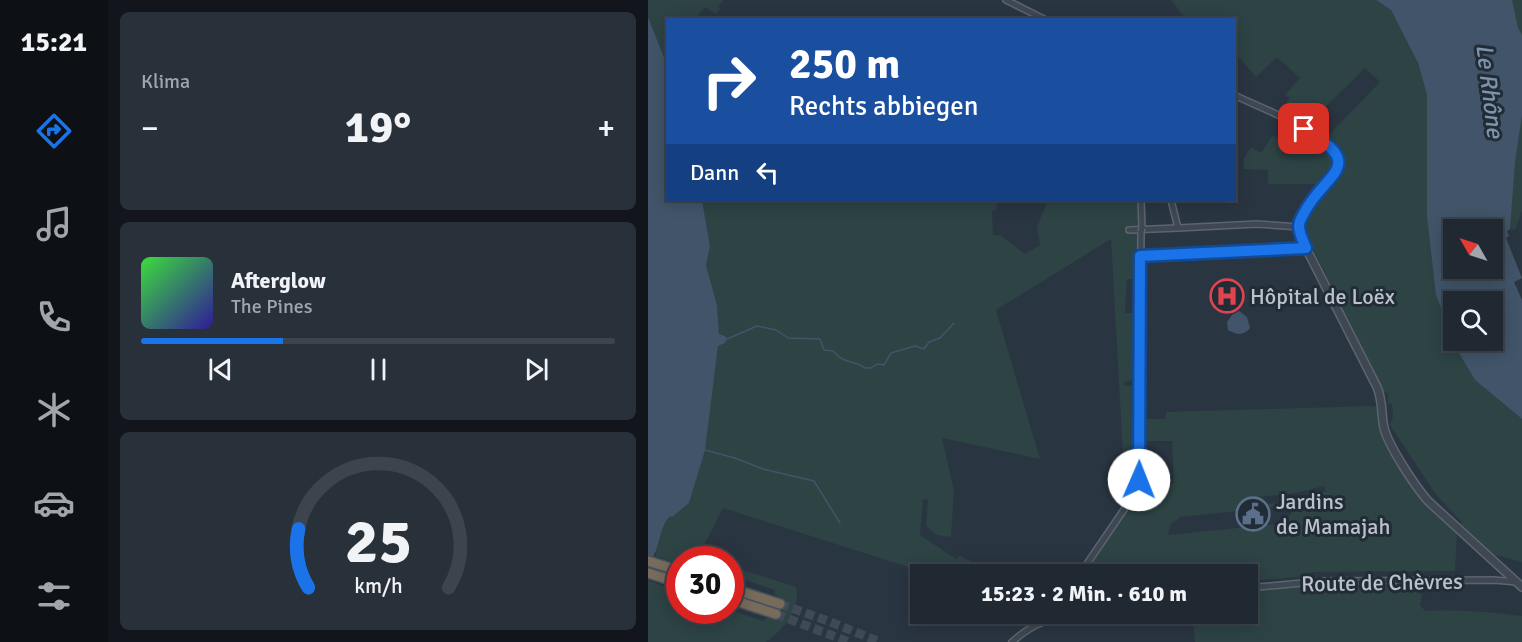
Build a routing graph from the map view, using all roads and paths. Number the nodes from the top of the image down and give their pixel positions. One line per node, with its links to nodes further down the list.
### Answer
1 (1006, 0): 2 (street)
2 (1042, 18)
3 (1236, 96): 6 (street)
4 (1141, 201): 10 (street)
5 (1171, 201): 7 (street)
6 (1299, 227): 7 (street); 9 (street)
7 (1178, 228): 8 (street)
8 (1129, 230)
9 (1306, 248): 10 (street); 16 (street)
10 (1140, 256): 12 (street)
11 (648, 561): 13 (highway)
12 (1087, 564)
13 (666, 567)
14 (648, 573): 15 (highway)
15 (666, 578)
16 (1519, 585): 17 (street, Route de Chèvres)
17 (1258, 587)
18 (744, 592): 20 (highway)
19 (744, 604): 21 (highway)
20 (780, 604)
21 (776, 614)
22 (1036, 624): 23 (street)
23 (1012, 642)

